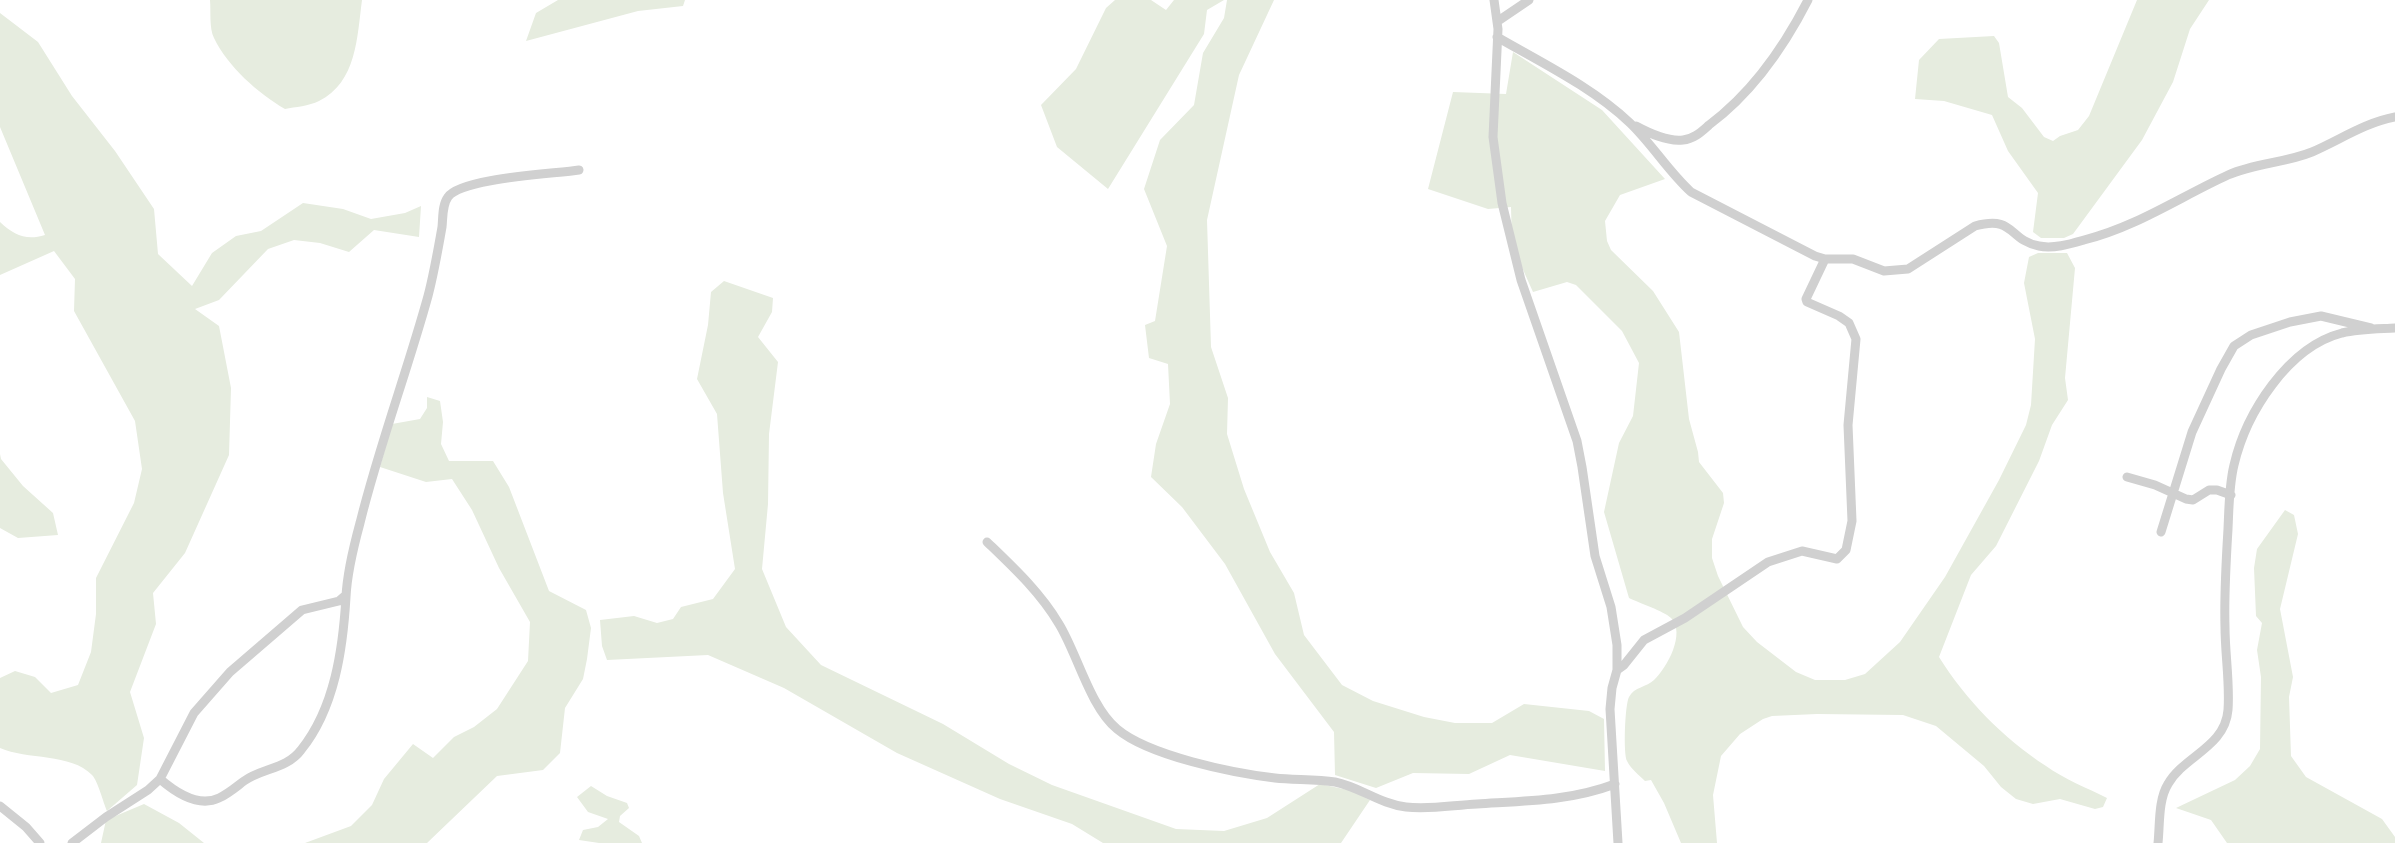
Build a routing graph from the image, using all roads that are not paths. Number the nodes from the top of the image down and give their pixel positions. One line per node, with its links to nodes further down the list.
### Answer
1 (1494, 0): 4 (street)
2 (1529, 0): 4 (street)
3 (1808, 0): 7 (street)
4 (1498, 21): 5 (street)
5 (1497, 37): 7 (street); 18 (street)
6 (2395, 117): 9 (street)
7 (1631, 124): 9 (street)
8 (579, 170): 17 (street)
9 (1826, 258): 18 (street)
10 (2395, 328): 11 (street)
11 (2376, 329): 13 (street); 14 (street)
12 (2127, 477): 13 (street)
13 (2172, 494): 14 (street); 15 (street)
14 (2231, 495): 25 (street)
15 (2161, 532)
16 (987, 542): 20 (street)
17 (346, 595): 19 (street); 19 (street)
18 (1617, 670): 20 (street)
19 (160, 779): 23 (street)
20 (1615, 784): 24 (street)
21 (0, 806): 22 (street)
22 (40, 843)
23 (72, 843)
24 (1618, 843)
25 (2158, 843)

